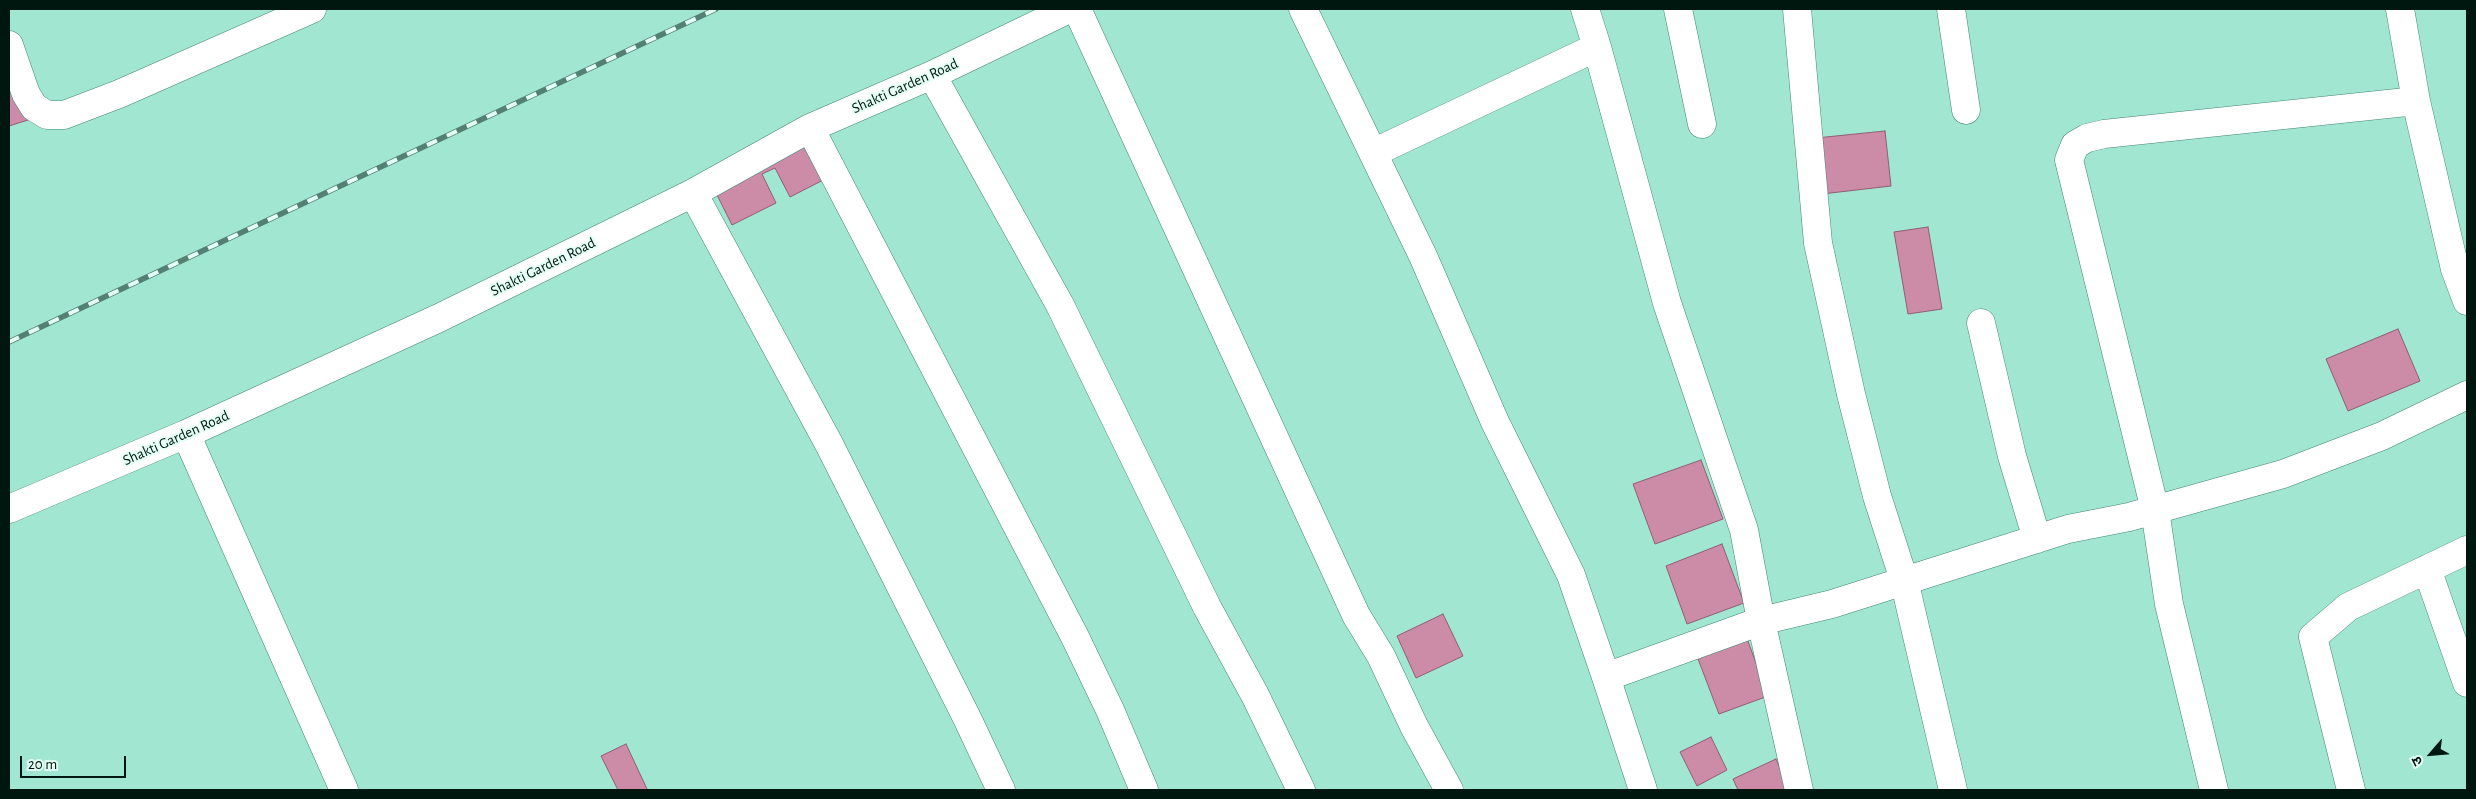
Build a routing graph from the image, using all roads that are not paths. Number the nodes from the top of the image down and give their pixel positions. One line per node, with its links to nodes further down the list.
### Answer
1 (1069, 9): 12 (street, Shakti Garden Road)
2 (1077, 9): 36 (street)
3 (1303, 9): 17 (street)
4 (1585, 9): 11 (street)
5 (1678, 9): 15 (street)
6 (1797, 9): 28 (street)
7 (1951, 9): 14 (street)
8 (2402, 9): 13 (street)
9 (298, 11): 10 (street)
10 (9, 45)
11 (1597, 47): 17 (street); 29 (street)
12 (932, 75): 16 (street, Shakti Garden Road); 35 (street)
13 (2416, 101): 19 (street); 24 (street)
14 (1966, 110)
15 (1702, 124)
16 (810, 128): 18 (street, Shakti Garden Road); 34 (street)
17 (1373, 153): 30 (street)
18 (693, 193): 22 (street, Shakti Garden Road); 33 (street)
19 (2467, 301)
20 (1981, 324): 25 (street)
21 (2467, 395): 24 (street)
22 (186, 434): 23 (street, Shakti Garden Road); 32 (street)
23 (9, 509)
24 (2155, 510): 25 (street); 40 (street)
25 (2037, 539): 28 (street)
26 (2467, 550): 27 (street)
27 (2427, 569): 31 (street); 41 (street)
28 (1904, 580): 29 (street); 39 (street)
29 (1761, 621): 30 (street); 38 (street)
30 (1606, 677): 37 (street)
31 (2467, 683)
32 (344, 790)
33 (1001, 790)
34 (1144, 790)
35 (1301, 790)
36 (1449, 790)
37 (1643, 790)
38 (1799, 790)
39 (1953, 790)
40 (2214, 790)
41 (2351, 790)

